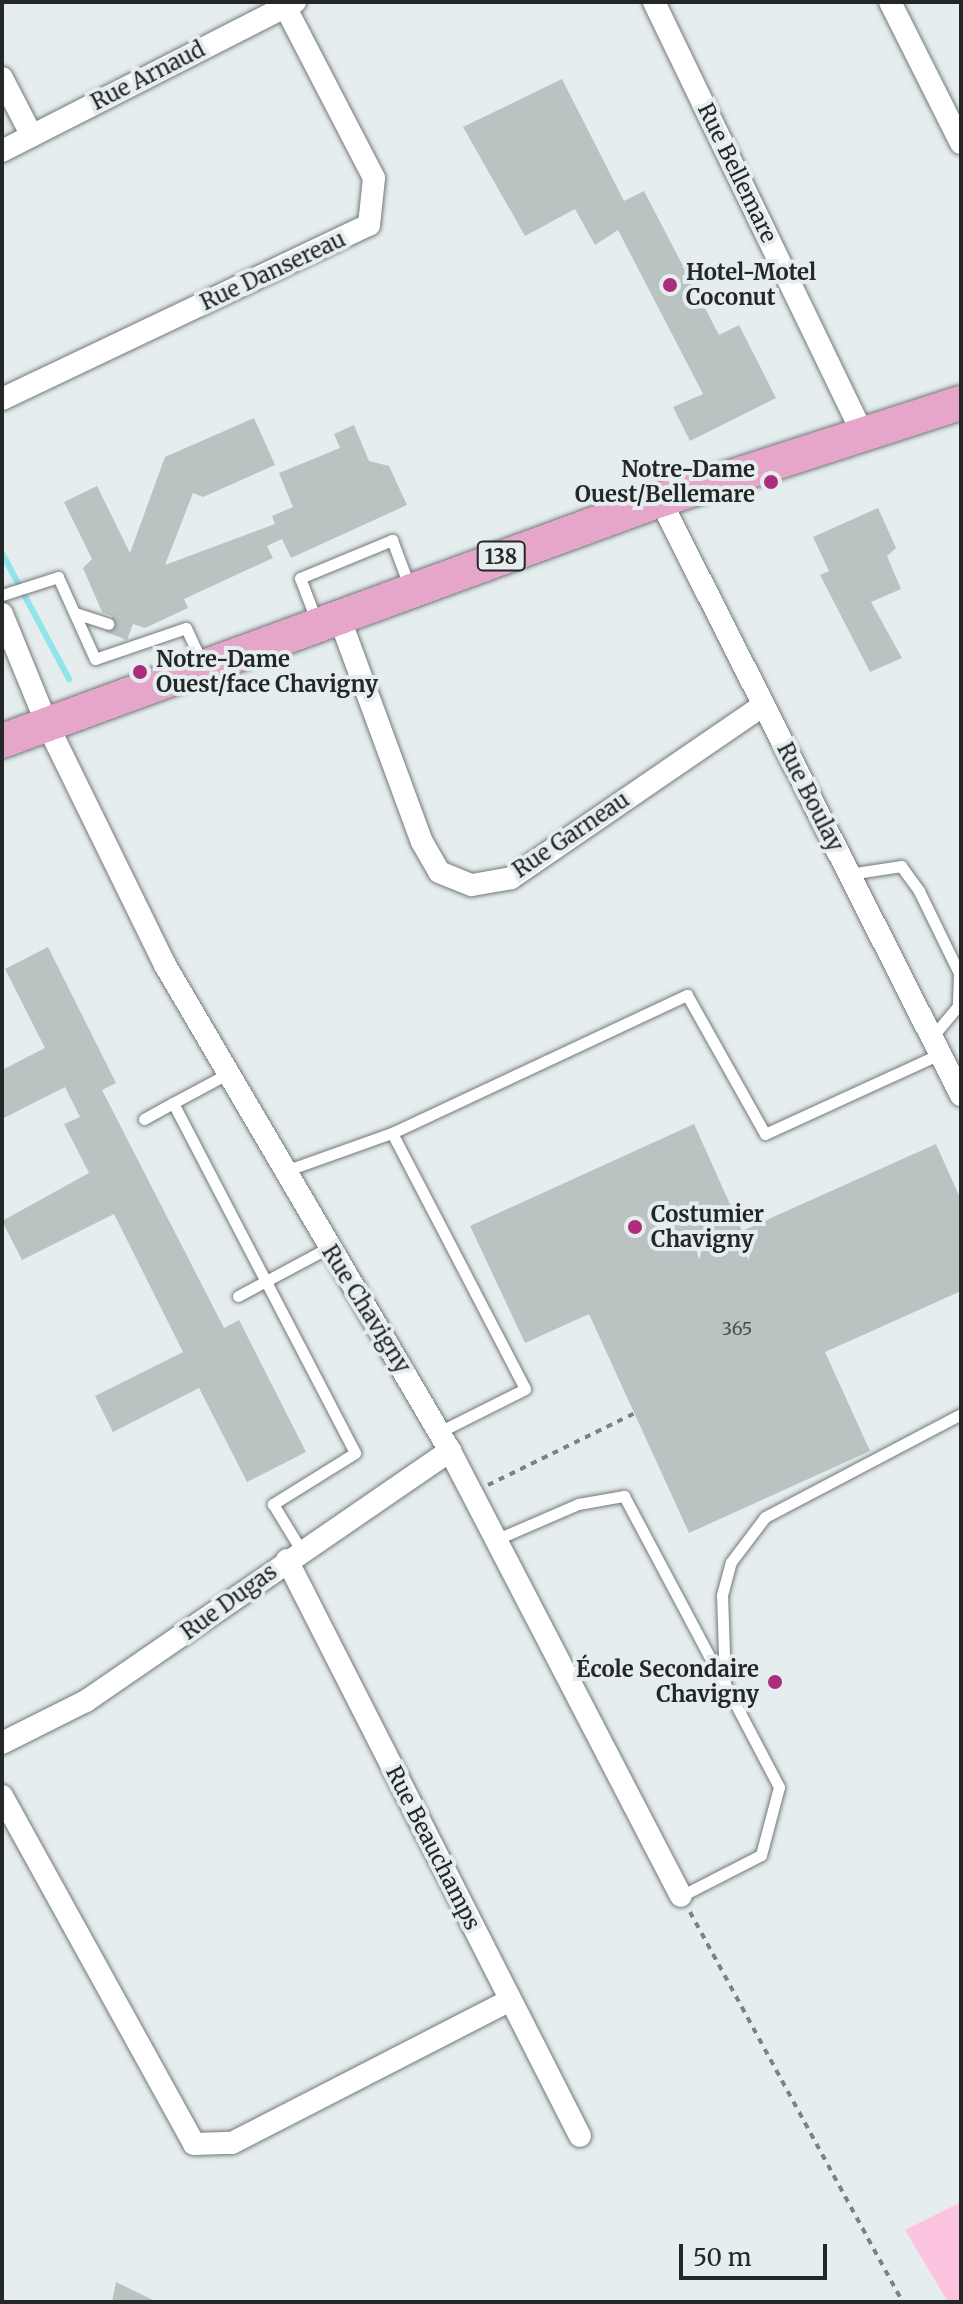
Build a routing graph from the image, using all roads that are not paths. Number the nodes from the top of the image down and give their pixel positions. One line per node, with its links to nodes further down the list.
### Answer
1 (654, 2): 10 (street, Rue Bellemare)
2 (890, 2): 6 (street)
3 (290, 4): 5 (street, Rue Arnaud); 8 (street, Rue Dansereau)
4 (2, 78): 5 (street)
5 (32, 136): 7 (street, Rue Arnaud)
6 (961, 143)
7 (2, 151)
8 (2, 399)
9 (961, 403): 10 (main road, 138)
10 (861, 431): 11 (main road, 138)
11 (660, 500): 12 (main road, 138); 21 (street, Rue Boulay)
12 (410, 589): 16 (main road, 138); 16 (lane)
13 (2, 595): 14 (lane)
14 (75, 613): 17 (lane); 19 (lane)
15 (2, 614): 22 (street, Rue Chavigny)
16 (327, 618): 20 (main road, 138); 21 (street, Rue Garneau)
17 (108, 624)
18 (129, 634): 19 (lane)
19 (142, 643): 20 (lane)
20 (203, 665): 22 (main road, 138)
21 (764, 705): 24 (street, Rue Boulay)
22 (47, 724): 23 (main road, 138); 26 (street, Rue Chavigny)
23 (2, 741)
24 (849, 874): 25 (street, Rue Boulay); 25 (lane)
25 (936, 1046): 27 (street, Rue Boulay); 30 (lane)
26 (227, 1074): 28 (lane); 31 (street, Rue Chavigny)
27 (961, 1095)
28 (173, 1103): 29 (lane); 33 (lane)
29 (144, 1119)
30 (392, 1133): 31 (lane); 36 (lane)
31 (282, 1172): 32 (street, Rue Chavigny)
32 (328, 1248): 33 (lane); 36 (street, Rue Chavigny)
33 (266, 1281): 34 (lane); 38 (lane)
34 (238, 1296)
35 (961, 1414): 39 (lane)
36 (445, 1441): 37 (street, Rue Chavigny); 38 (street, Rue Dugas)
37 (495, 1540): 39 (lane); 42 (street, Rue Chavigny)
38 (294, 1555): 40 (street, Rue Dugas); 43 (street, Rue Beauchamps)
39 (725, 1684): 42 (lane)
40 (2, 1743)
41 (2, 1796): 43 (street)
42 (681, 1896)
43 (510, 2000): 44 (street, Rue Beauchamps)
44 (580, 2136)

